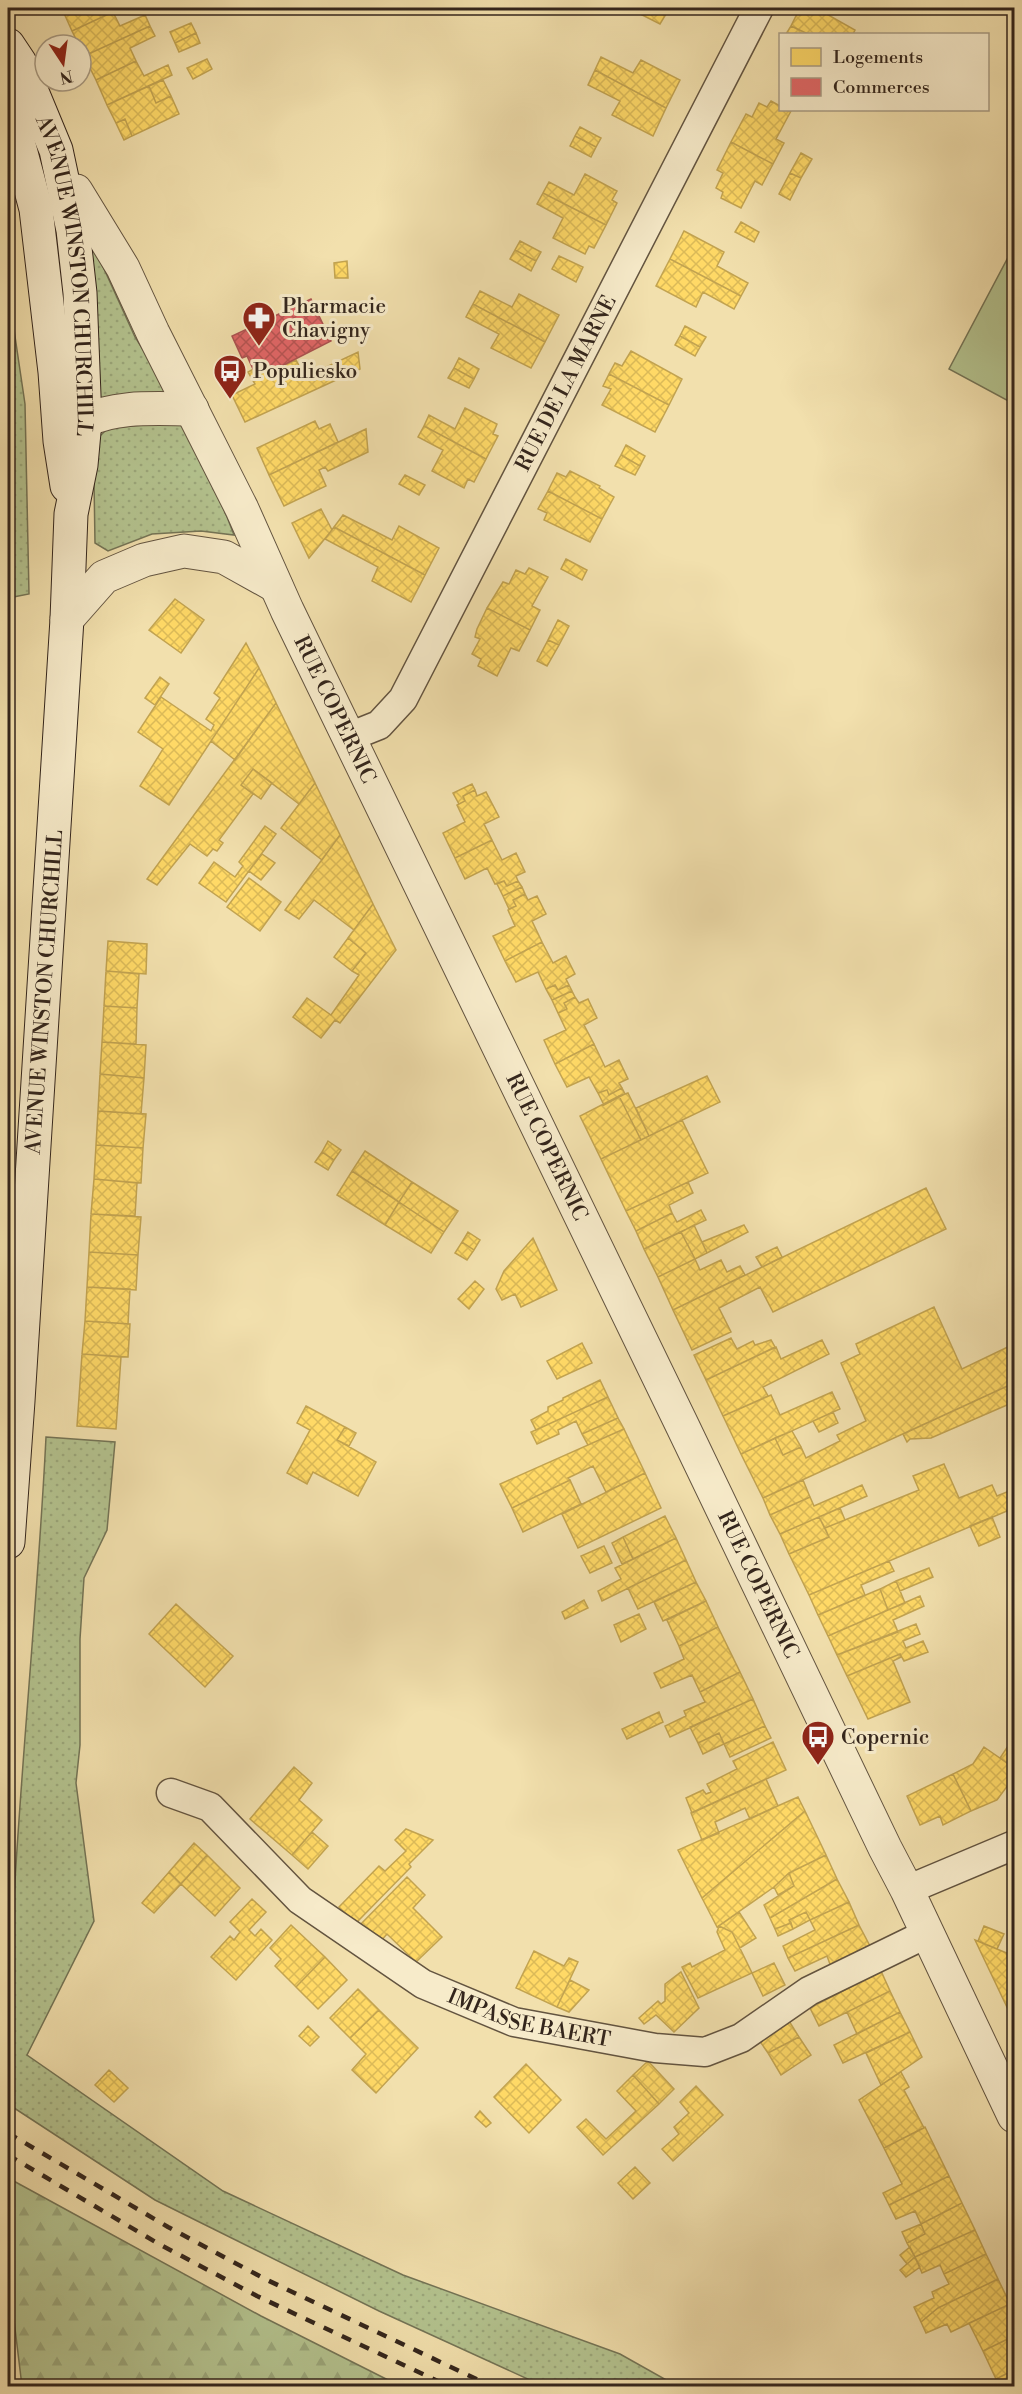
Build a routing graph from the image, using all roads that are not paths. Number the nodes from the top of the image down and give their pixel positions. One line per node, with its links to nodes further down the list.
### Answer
1 (757, 8): 10 (street, RUE DE LA MARNE)
2 (8, 45): 5 (street, AVENUE WINSTON CHURCHILL)
3 (8, 93): 5 (street)
4 (8, 104): 7 (street, AVENUE WINSTON CHURCHILL)
5 (65, 190): 6 (street, RUE COPERNIC); 7 (street, AVENUE WINSTON CHURCHILL)
6 (192, 409): 7 (street); 8 (street, RUE COPERNIC)
7 (73, 431): 9 (street, AVENUE WINSTON CHURCHILL)
8 (276, 586): 9 (street); 10 (street, RUE COPERNIC)
9 (67, 619): 11 (street, AVENUE WINSTON CHURCHILL)
10 (349, 737): 14 (street, RUE COPERNIC)
11 (8, 1542)
12 (171, 1793): 15 (street, IMPASSE BAERT)
13 (1014, 1845): 14 (street)
14 (907, 1890): 15 (street, RUE COPERNIC)
15 (928, 1934): 16 (street, RUE COPERNIC)
16 (1014, 2116)

